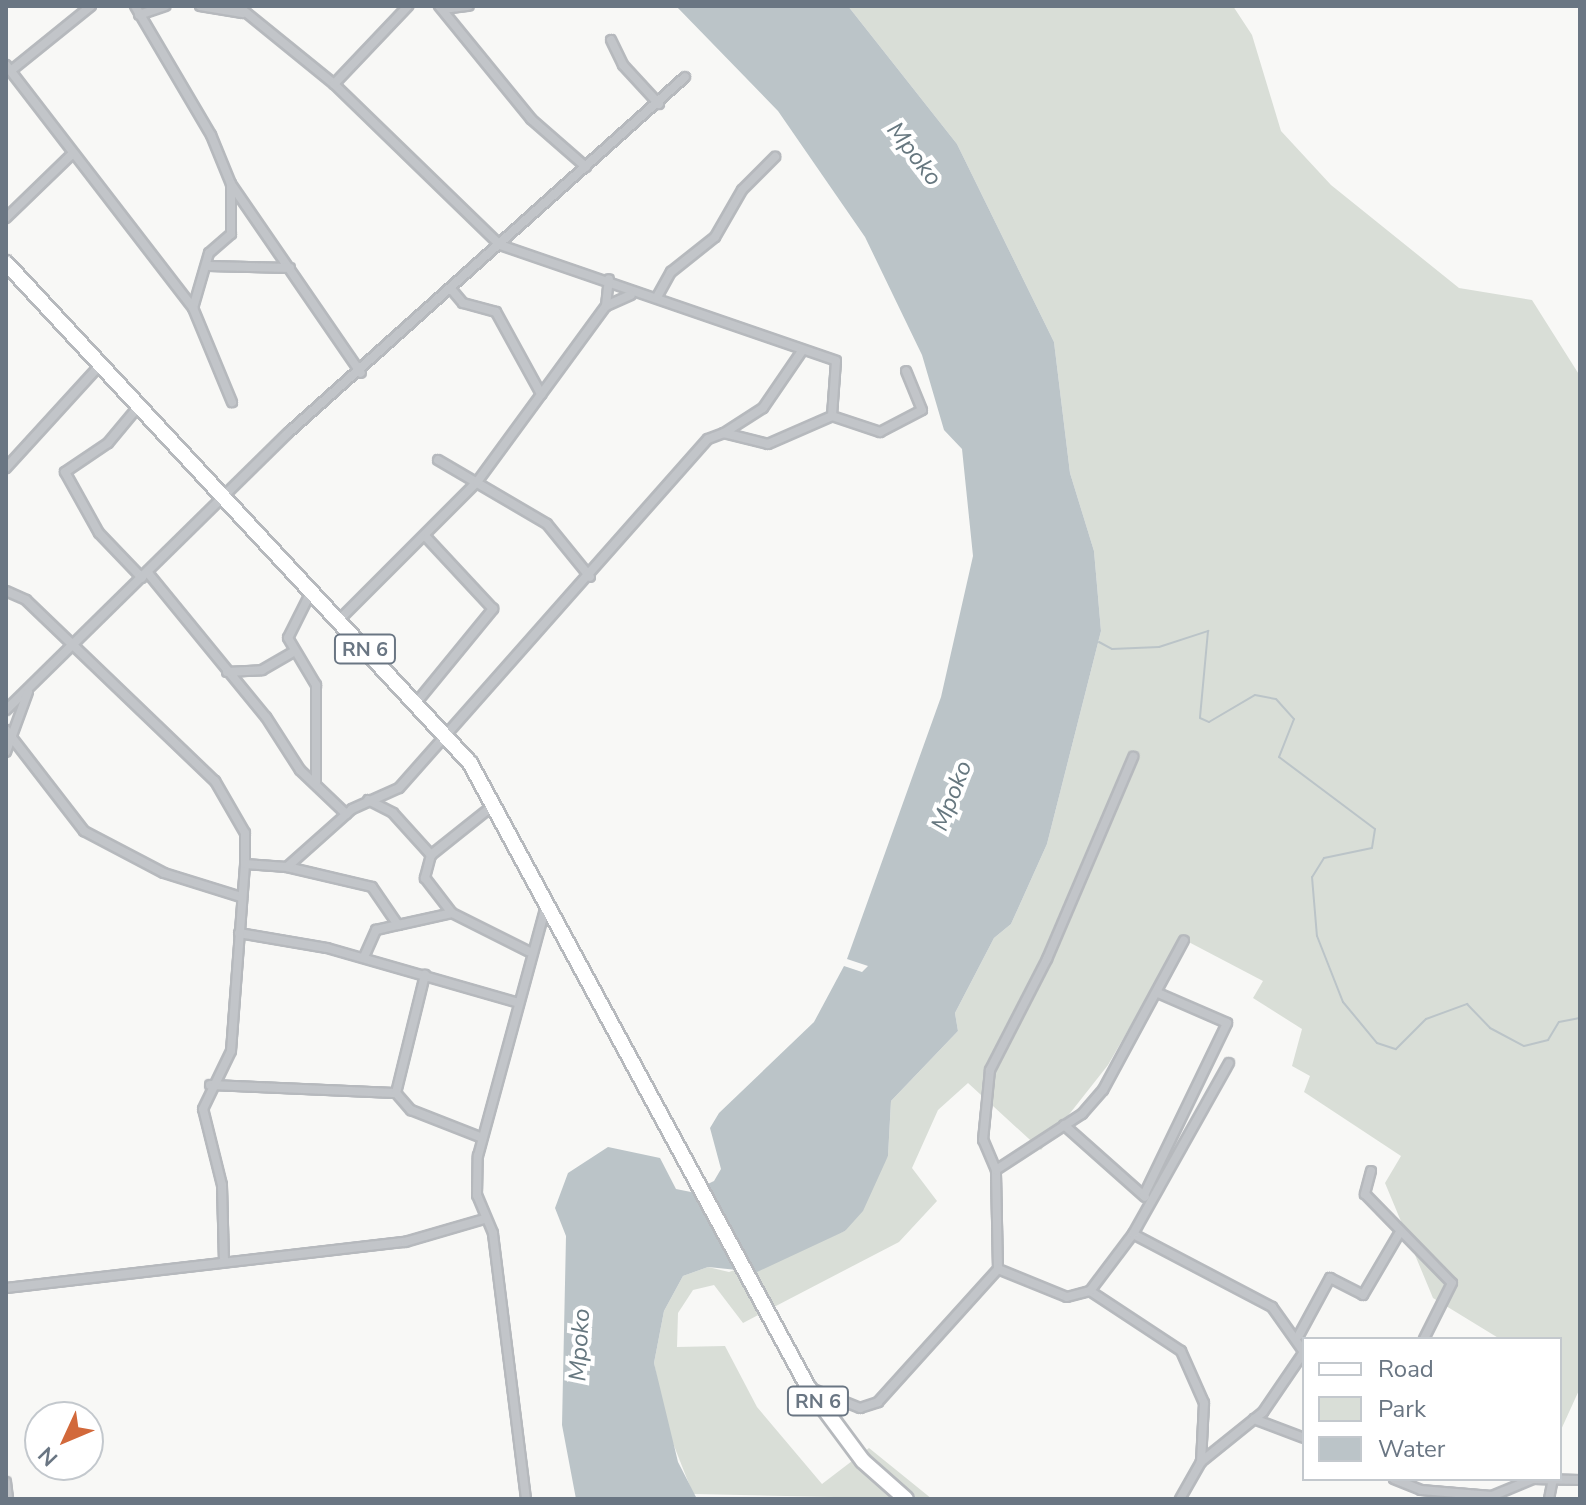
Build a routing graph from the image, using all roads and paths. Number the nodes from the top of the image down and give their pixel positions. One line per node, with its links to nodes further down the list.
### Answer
1 (91, 6): 10 (street)
2 (165, 6): 8 (street)
3 (200, 6): 7 (street)
4 (408, 6): 12 (street)
5 (469, 6): 6 (street)
6 (441, 8): 16 (street)
7 (240, 9): 12 (street)
8 (137, 10): 17 (street)
9 (611, 40): 13 (street)
10 (10, 67): 14 (street)
11 (685, 77): 13 (street)
12 (334, 84): 19 (street)
13 (659, 104): 16 (street)
14 (70, 156): 18 (street); 28 (street)
15 (775, 157): 26 (street)
16 (586, 167): 19 (street)
17 (231, 184): 21 (street); 22 (street)
18 (6, 218)
19 (500, 245): 23 (street); 24 (street)
20 (6, 263): 30 (main road, RN 6)
21 (209, 266): 22 (street); 28 (street)
22 (291, 268): 32 (street)
23 (609, 279): 25 (street); 27 (street)
24 (452, 290): 32 (street); 33 (street)
25 (631, 295): 26 (street); 27 (street)
26 (657, 297): 29 (street)
27 (606, 306): 33 (street)
28 (193, 308): 34 (street)
29 (802, 351): 36 (street); 37 (street)
30 (99, 366): 35 (main road, RN 6); 39 (street)
31 (906, 371): 36 (street)
32 (361, 373): 41 (street)
33 (541, 394): 40 (street)
34 (232, 402)
35 (138, 407): 41 (main road, RN 6); 43 (street)
36 (832, 416): 37 (street)
37 (724, 433): 44 (street)
38 (438, 460): 40 (street)
39 (6, 468)
40 (477, 482): 42 (street); 44 (street)
41 (223, 498): 43 (street); 46 (main road, RN 6)
42 (427, 538): 47 (street); 52 (street)
43 (145, 575): 48 (street); 50 (street)
44 (590, 577): 55 (street)
45 (6, 591): 48 (street)
46 (311, 592): 47 (main road, RN 6); 49 (street)
47 (338, 621): 52 (main road, RN 6)
48 (71, 646): 51 (street); 63 (street)
49 (292, 653): 50 (street); 58 (street)
50 (227, 672): 58 (street)
51 (28, 692): 53 (street); 54 (street)
52 (416, 703): 55 (main road, RN 6)
53 (6, 710)
54 (9, 733): 56 (street); 65 (street)
55 (449, 737): 59 (street); 60 (main road, RN 6)
56 (6, 752)
57 (1133, 757): 81 (street)
58 (316, 783): 61 (street)
59 (368, 800): 61 (street); 62 (street)
60 (496, 803): 62 (street); 66 (main road, RN 6)
61 (346, 814): 64 (street)
62 (431, 855): 67 (street)
63 (245, 864): 64 (street); 65 (street)
64 (287, 867): 68 (street)
65 (241, 897): 69 (street)
66 (548, 901): 71 (street); 94 (main road, RN 6)
67 (452, 913): 68 (street); 71 (street)
68 (398, 925): 72 (street)
69 (239, 933): 72 (street); 77 (street)
70 (1184, 940): 74 (street)
71 (528, 951): 75 (street)
72 (364, 957): 73 (street)
73 (425, 975): 75 (street); 78 (street)
74 (1158, 993): 79 (street); 83 (street)
75 (515, 1002): 80 (street)
76 (1229, 1063): 84 (street)
77 (210, 1085): 78 (street); 88 (street)
78 (396, 1093): 80 (street)
79 (1064, 1125): 81 (street); 83 (street)
80 (480, 1137): 85 (street)
81 (996, 1170): 89 (street)
82 (1371, 1171): 86 (street)
83 (1144, 1195): 84 (street)
84 (1147, 1206): 87 (street)
85 (484, 1219): 88 (street); 105 (street)
86 (1400, 1232): 92 (street); 93 (street)
87 (1133, 1234): 91 (street); 92 (street)
88 (224, 1262): 90 (street)
89 (998, 1269): 91 (street); 94 (street)
90 (6, 1288)
91 (1090, 1291): 97 (street)
92 (1299, 1335): 95 (street)
93 (1425, 1337)
94 (808, 1387): 106 (main road, RN 6)
95 (1254, 1419): 96 (street); 97 (street)
96 (1302, 1437)
97 (1201, 1462): 107 (street)
98 (1580, 1480): 103 (street)
99 (1399, 1481): 100 (street)
100 (1523, 1481)
101 (1523, 1481): 103 (street)
102 (6, 1482): 104 (street)
103 (1552, 1483): 108 (street)
104 (8, 1499)
105 (526, 1499)
106 (906, 1499)
107 (1180, 1499)
108 (1549, 1499)

